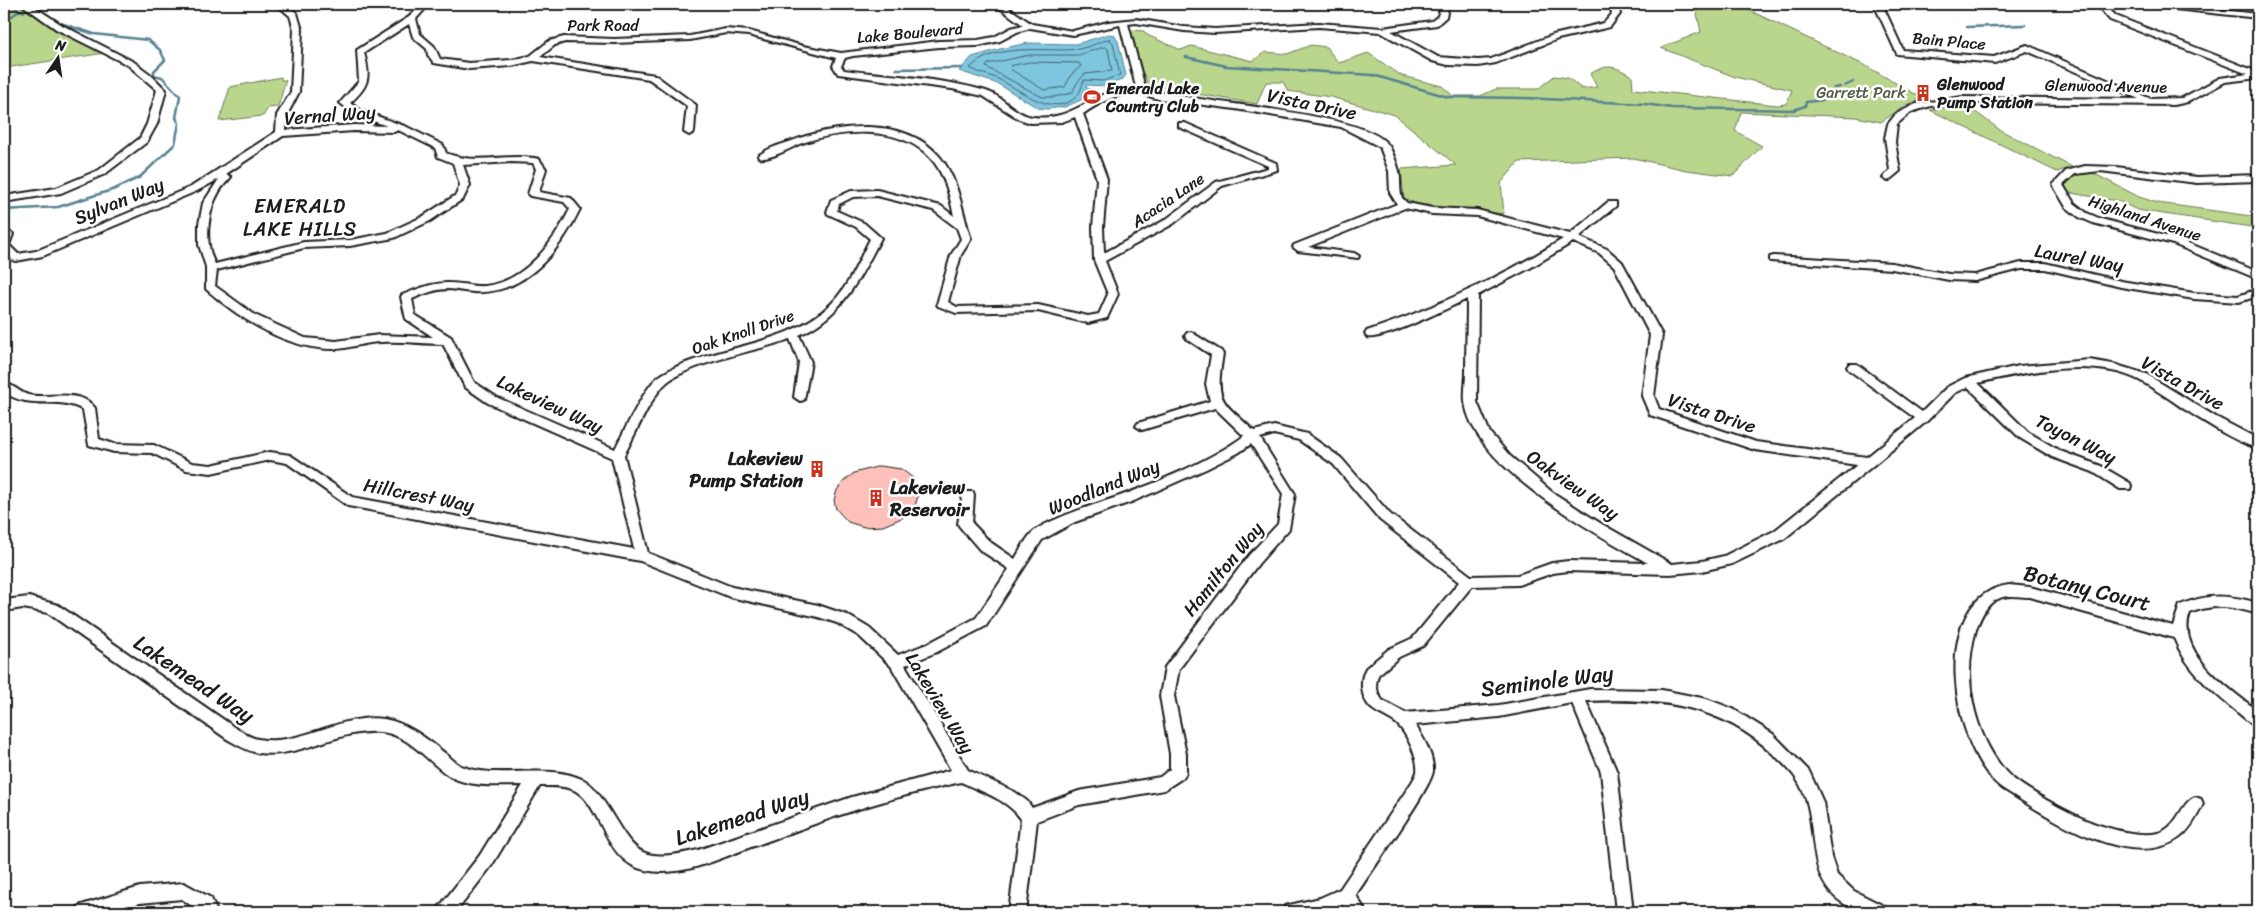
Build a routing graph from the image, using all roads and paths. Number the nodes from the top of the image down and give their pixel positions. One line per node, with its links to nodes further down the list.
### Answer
1 (25, 4): 30 (street, Sylvan Way)
2 (280, 4): 24 (street)
3 (421, 4): 11 (street)
4 (998, 4): 13 (street)
5 (1445, 4): 14 (street)
6 (1614, 4): 14 (street)
7 (1878, 4): 19 (street, Bain Place)
8 (2100, 4): 17 (street)
9 (2147, 4): 10 (street)
10 (2257, 15)
11 (412, 19): 16 (street); 22 (street)
12 (1123, 22): 13 (street); 14 (street); 18 (street)
13 (1030, 26): 15 (street, Lake Boulevard)
14 (1382, 30)
15 (841, 56): 16 (street, Park Road); 20 (street, Lake Boulevard)
16 (533, 58): 23 (street)
17 (2258, 75): 19 (street, Glenwood Avenue)
18 (1141, 90): 20 (street); 32 (street, Vista Drive)
19 (2154, 102): 28 (street, Glenwood Avenue)
20 (1078, 114): 37 (street)
21 (1182, 125): 37 (street, Acacia Lane)
22 (404, 129): 24 (street, Vernal Way); 27 (street)
23 (689, 132)
24 (282, 134): 25 (street, Vernal Way)
25 (259, 148): 34 (street, Sylvan Way); 40 (street, Vernal Way)
26 (763, 156): 33 (street)
27 (458, 163): 40 (street); 48 (street)
28 (1888, 178)
29 (2258, 178): 41 (street, Highland Avenue)
30 (4, 199)
31 (1612, 204): 35 (street)
32 (1404, 205): 35 (street, Vista Drive); 36 (street)
33 (962, 227): 37 (street); 45 (street, Oak Knoll Drive)
34 (4, 232)
35 (1572, 238): 44 (street); 59 (street, Vista Drive)
36 (1354, 256)
37 (1099, 260)
38 (1774, 260): 43 (street, Laurel Way)
39 (2258, 262): 41 (street)
40 (211, 268): 48 (street, Vernal Way)
41 (2246, 271): 42 (street, Highland Avenue)
42 (2258, 276)
43 (2258, 292)
44 (1473, 293): 46 (street); 64 (street, Oakview Way)
45 (793, 333): 52 (street); 58 (street, Oak Knoll Drive)
46 (1372, 334)
47 (1191, 336): 53 (street)
48 (447, 340): 58 (street, Lakeview Way)
49 (1854, 367): 54 (street)
50 (1968, 381): 54 (street, Vista Drive); 57 (street, Vista Drive); 60 (street, Toyon Way)
51 (4, 386): 62 (street, Hillcrest Way)
52 (800, 396)
53 (1216, 403): 55 (street); 56 (street)
54 (1923, 418): 59 (street, Vista Drive)
55 (1142, 426)
56 (1252, 436): 63 (street, Woodland Way); 65 (street); 76 (street, Hamilton Way)
57 (2258, 444)
58 (618, 455): 62 (street, Lakeview Way)
59 (1869, 462): 64 (street)
60 (2125, 486)
61 (968, 495): 63 (street)
62 (642, 556): 69 (street, Lakeview Way)
63 (1018, 568): 69 (street, Woodland Way)
64 (1670, 569): 65 (street)
65 (1468, 580): 71 (street)
66 (4, 605): 74 (street, Lakemead Way)
67 (2258, 608): 68 (street)
68 (2180, 634): 72 (street); 75 (street, Botany Court)
69 (896, 662): 73 (street, Lakeview Way)
70 (1576, 696): 71 (street, Seminole Way); 84 (street); 85 (street, Seminole Way)
71 (1403, 720): 77 (street)
72 (2258, 720)
73 (962, 775): 74 (street, Lakemead Way); 76 (street, Lakeview Way)
74 (535, 780): 80 (street)
75 (2195, 804)
76 (1030, 817): 81 (street)
77 (1346, 895): 82 (street); 83 (street)
78 (84, 912): 79 (street)
79 (210, 912)
80 (446, 912)
81 (1018, 912)
82 (1291, 912)
83 (1358, 912)
84 (1625, 912)
85 (1878, 912)

